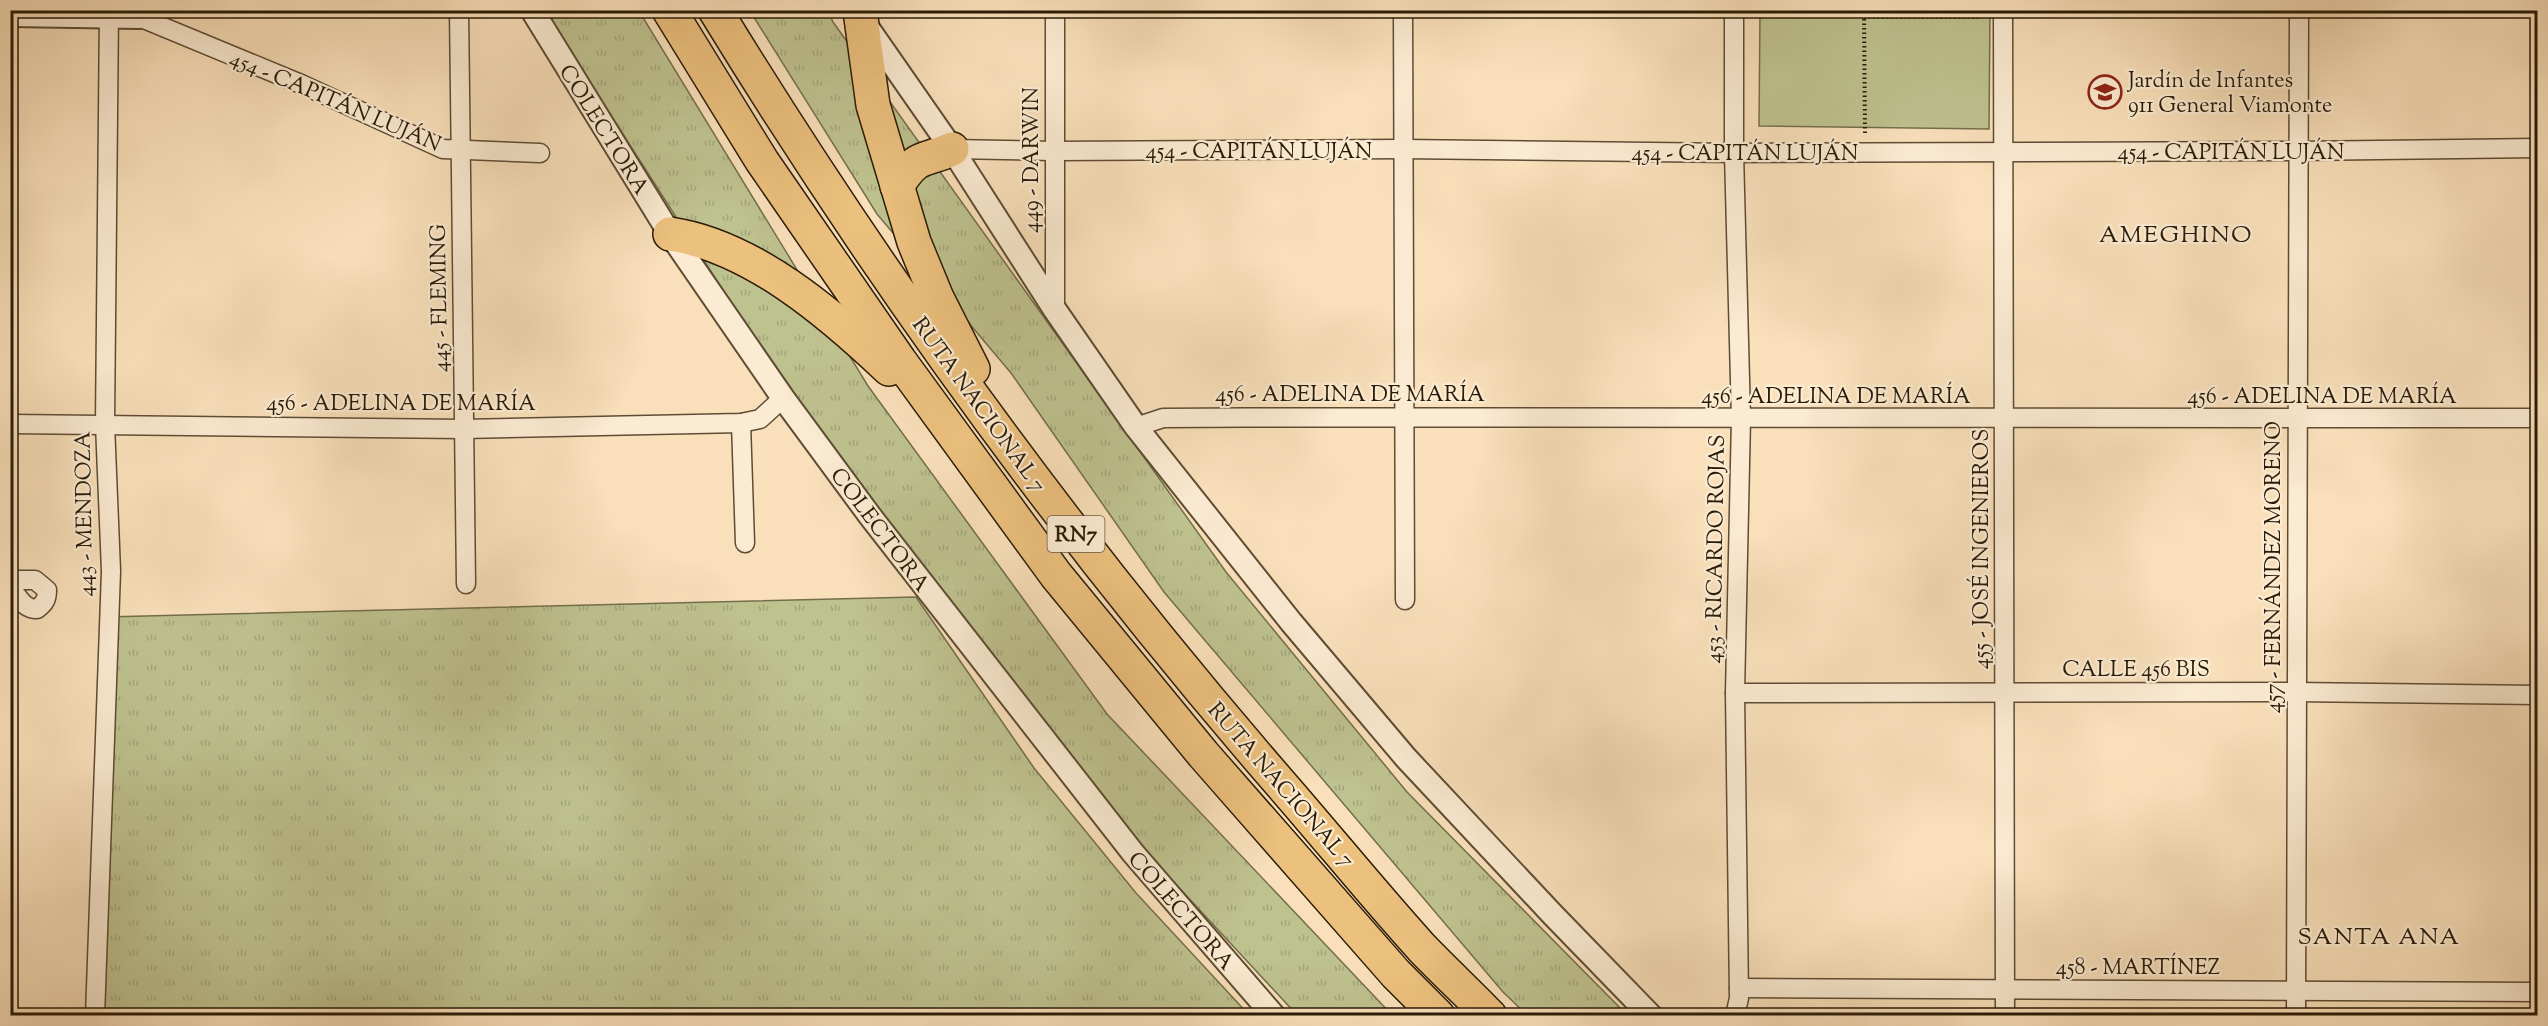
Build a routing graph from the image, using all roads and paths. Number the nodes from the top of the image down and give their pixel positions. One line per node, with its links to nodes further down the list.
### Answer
1 (459, 10): 19 (street, 445 - FLEMING)
2 (532, 10): 29 (street, COLECTORA)
3 (669, 10): 33 (highway, RUTA NACIONAL 7 / RN7)
4 (715, 10): 43 (highway, RUTA NACIONAL 7 / RN7)
5 (1055, 10): 22 (street, 449 - DARWIN)
6 (1403, 10): 21 (street)
7 (1734, 10): 26 (street, 453 - RICARDO ROJAS)
8 (1864, 10): 16 (path)
9 (1871, 10): 16 (path)
10 (2003, 10): 24 (street, 455 - JOSÉ INGENIEROS)
11 (2299, 10): 23 (street, 457 - FERNÁNDEZ MORENO)
12 (109, 14): 13 (street); 15 (street); 40 (street, 443 - MENDOZA)
13 (146, 14): 19 (street, 454 - CAPITÁN LUJÁN)
14 (858, 14): 20 (street); 28 (highway)
15 (10, 15)
16 (1864, 17): 17 (path); 27 (path)
17 (1980, 17)
18 (2538, 148): 23 (street, 454 - CAPITÁN LUJÁN)
19 (459, 149): 25 (street, 454 - CAPITÁN LUJÁN); 42 (street, 445 - FLEMING)
20 (952, 149): 22 (street, 454 - CAPITÁN LUJÁN); 28 (highway); 30 (street)
21 (1404, 149): 22 (street, 454 - CAPITÁN LUJÁN); 26 (street, 454 - CAPITÁN LUJÁN); 32 (street)
22 (1054, 151): 30 (street, 449 - DARWIN)
23 (2299, 151): 24 (street, 454 - CAPITÁN LUJÁN); 37 (street, 457 - FERNÁNDEZ MORENO)
24 (2002, 152): 27 (street, 454 - CAPITÁN LUJÁN); 36 (street, 455 - JOSÉ INGENIEROS)
25 (540, 153)
26 (1734, 153): 27 (street, 454 - CAPITÁN LUJÁN); 34 (street, 453 - RICARDO ROJAS)
27 (1866, 153)
28 (897, 186): 43 (highway)
29 (670, 234): 31 (street, COLECTORA); 33 (highway)
30 (1055, 310): 41 (street)
31 (783, 398): 39 (street, 456 - ADELINA DE MARÍA); 58 (street, COLECTORA)
32 (1403, 416): 34 (street, 456 - ADELINA DE MARÍA); 41 (street, 456 - ADELINA DE MARÍA); 48 (street)
33 (941, 417): 59 (highway, RUTA NACIONAL 7 / RN7)
34 (1742, 418): 36 (street, 456 - ADELINA DE MARÍA); 51 (street, 453 - RICARDO ROJAS)
35 (2538, 418): 37 (street, 456 - ADELINA DE MARÍA)
36 (2004, 419): 37 (street, 456 - ADELINA DE MARÍA); 49 (street, 455 - JOSÉ INGENIEROS)
37 (2297, 420): 50 (street, 457 - FERNÁNDEZ MORENO)
38 (10, 423): 40 (street, 456 - ADELINA DE MARÍA)
39 (741, 423): 42 (street, 456 - ADELINA DE MARÍA); 44 (street)
40 (105, 424): 42 (street, 456 - ADELINA DE MARÍA); 57 (street, 443 - MENDOZA)
41 (1136, 426): 61 (street)
42 (464, 429): 46 (street, 445 - FLEMING)
43 (1030, 473): 60 (highway, RUTA NACIONAL 7 / RN7)
44 (745, 543)
45 (10, 580): 47 (street)
46 (466, 584)
47 (10, 587)
48 (1405, 600)
49 (2003, 692): 50 (street, CALLE 456 BIS); 51 (street, CALLE 456 BIS); 54 (street, 455 - JOSÉ INGENIEROS)
50 (2295, 692): 52 (street, CALLE 456 BIS); 55 (street, 457 - FERNÁNDEZ MORENO)
51 (1735, 693): 53 (street, 453 - RICARDO ROJAS)
52 (2538, 695)
53 (1739, 988): 54 (street, 458 - MARTÍNEZ); 62 (street, 453 - RICARDO ROJAS)
54 (2005, 990): 55 (street, 458 - MARTÍNEZ); 63 (street, 455 - JOSÉ INGENIEROS)
55 (2296, 991): 56 (street, 458 - MARTÍNEZ); 64 (street, 457 - FERNÁNDEZ MORENO)
56 (2538, 992)
57 (95, 1016)
58 (1274, 1016)
59 (1438, 1016)
60 (1490, 1016)
61 (1651, 1016)
62 (1735, 1016)
63 (2005, 1016)
64 (2296, 1016)

